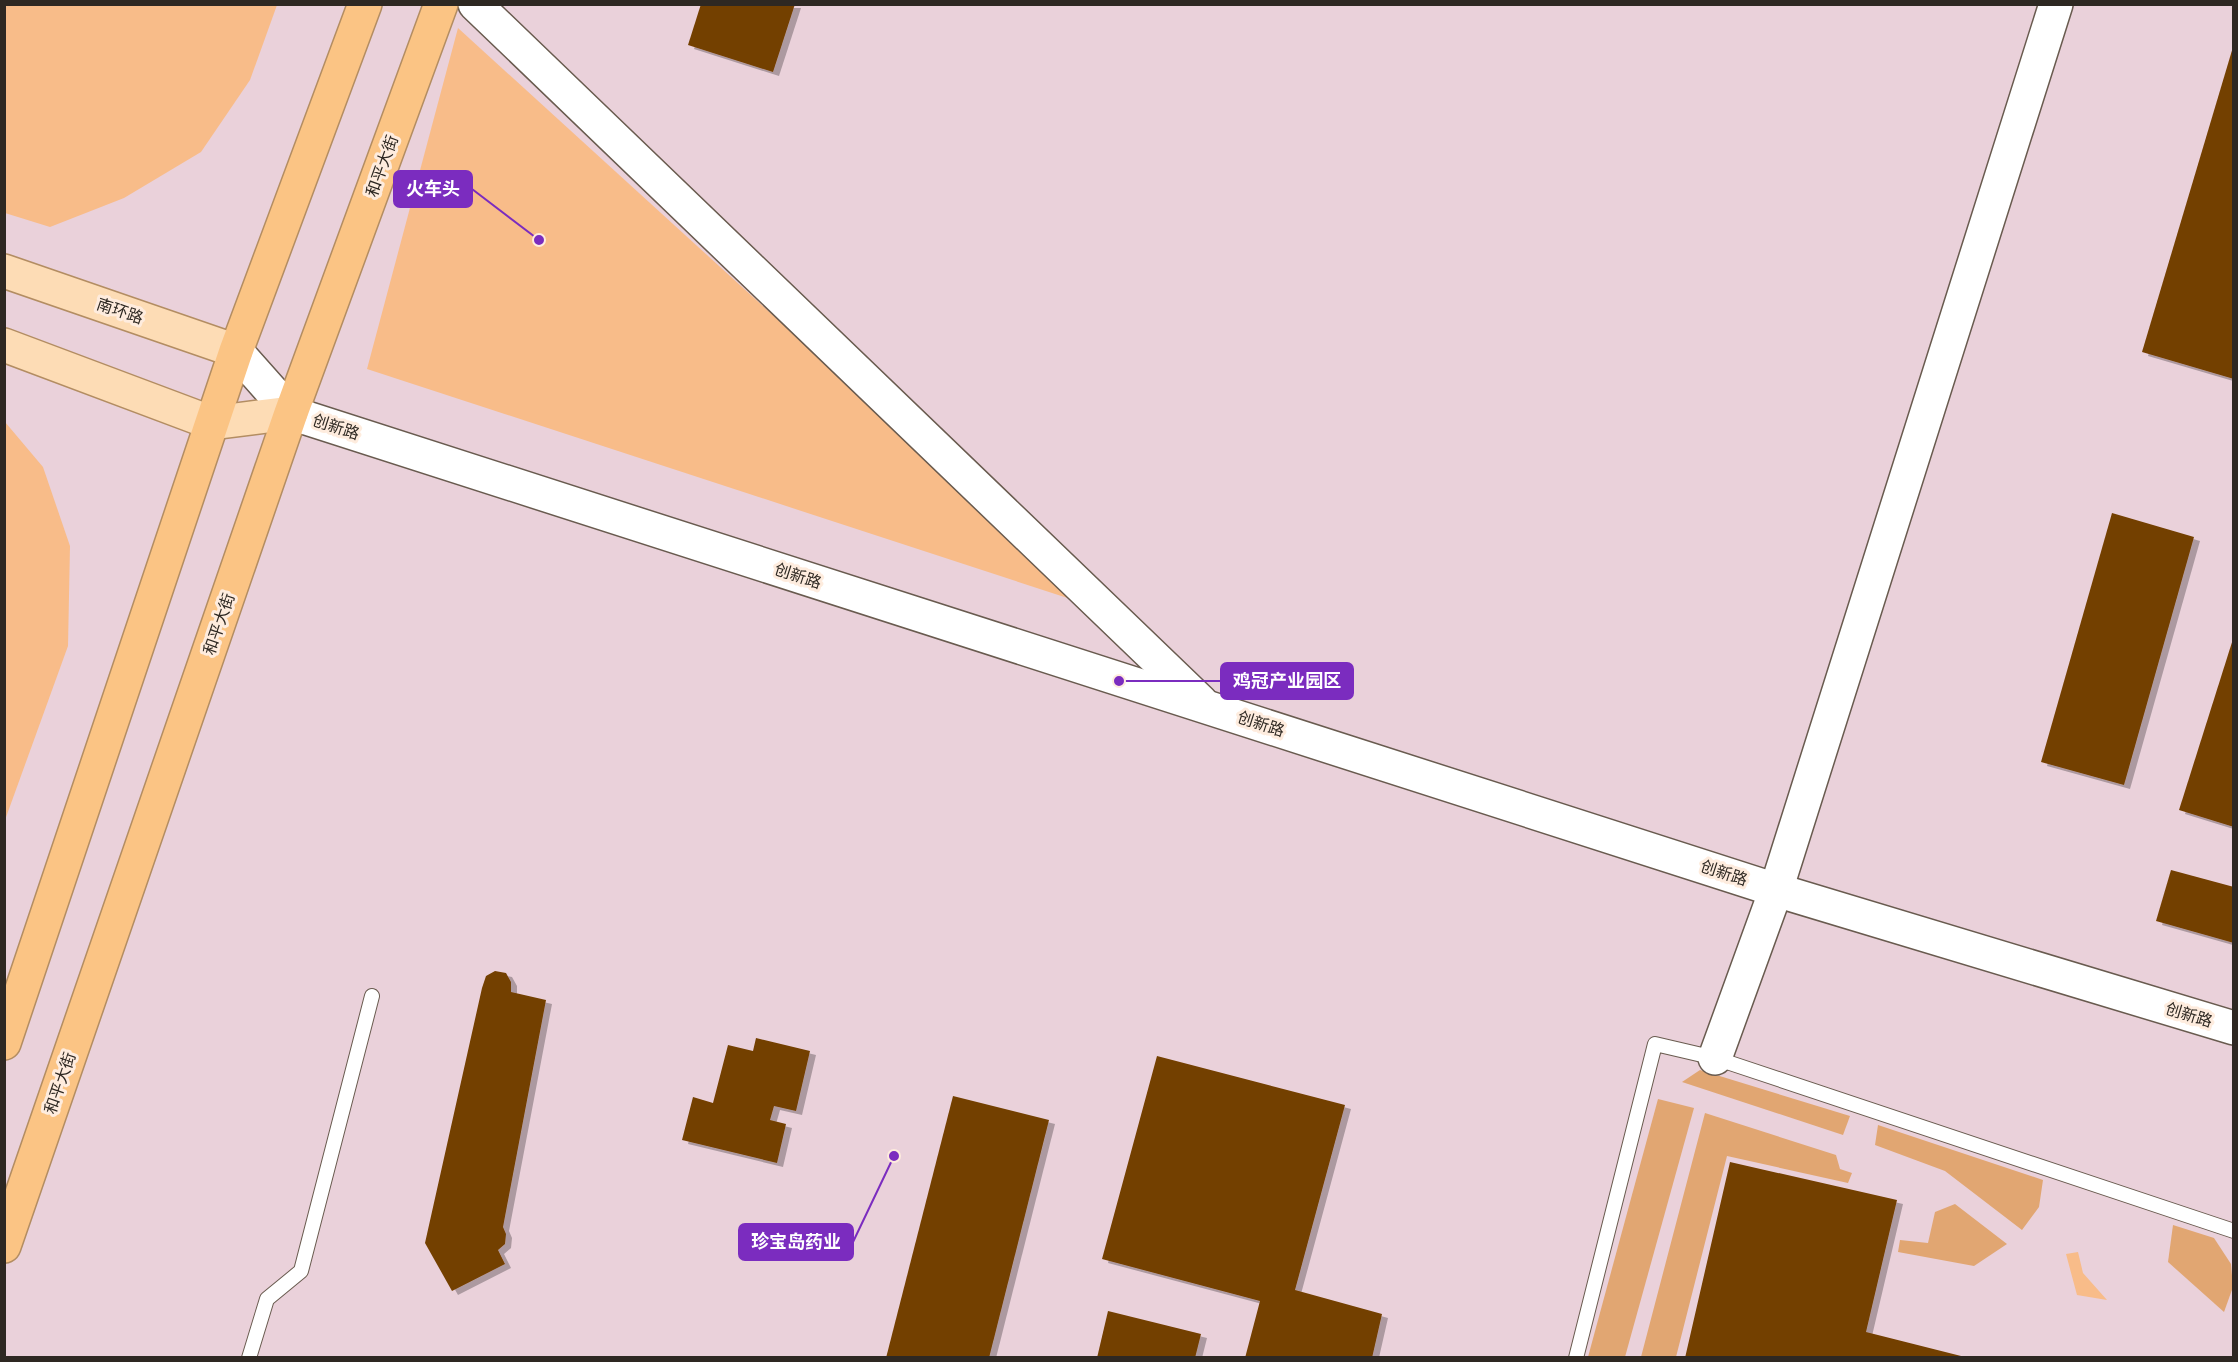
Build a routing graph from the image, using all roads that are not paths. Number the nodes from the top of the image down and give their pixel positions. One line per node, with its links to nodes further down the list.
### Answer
1 (365, 4): 7 (highway)
2 (441, 4): 8 (highway, 和平大街)
3 (475, 4): 10 (street)
4 (2056, 4): 11 (street)
5 (4, 271): 7 (main road, 南环路)
6 (4, 345): 9 (main road)
7 (236, 351): 8 (street); 9 (highway)
8 (291, 413): 9 (main road); 10 (street, 创新路); 17 (highway, 和平大街)
9 (212, 423): 14 (highway)
10 (1205, 706): 11 (street, 创新路)
11 (1776, 890): 13 (street, 创新路); 15 (street)
12 (372, 996): 18 (lane)
13 (2234, 1028)
14 (4, 1043)
15 (1715, 1058): 16 (lane); 19 (lane)
16 (2234, 1231)
17 (4, 1246)
18 (249, 1358)
19 (1576, 1358)

